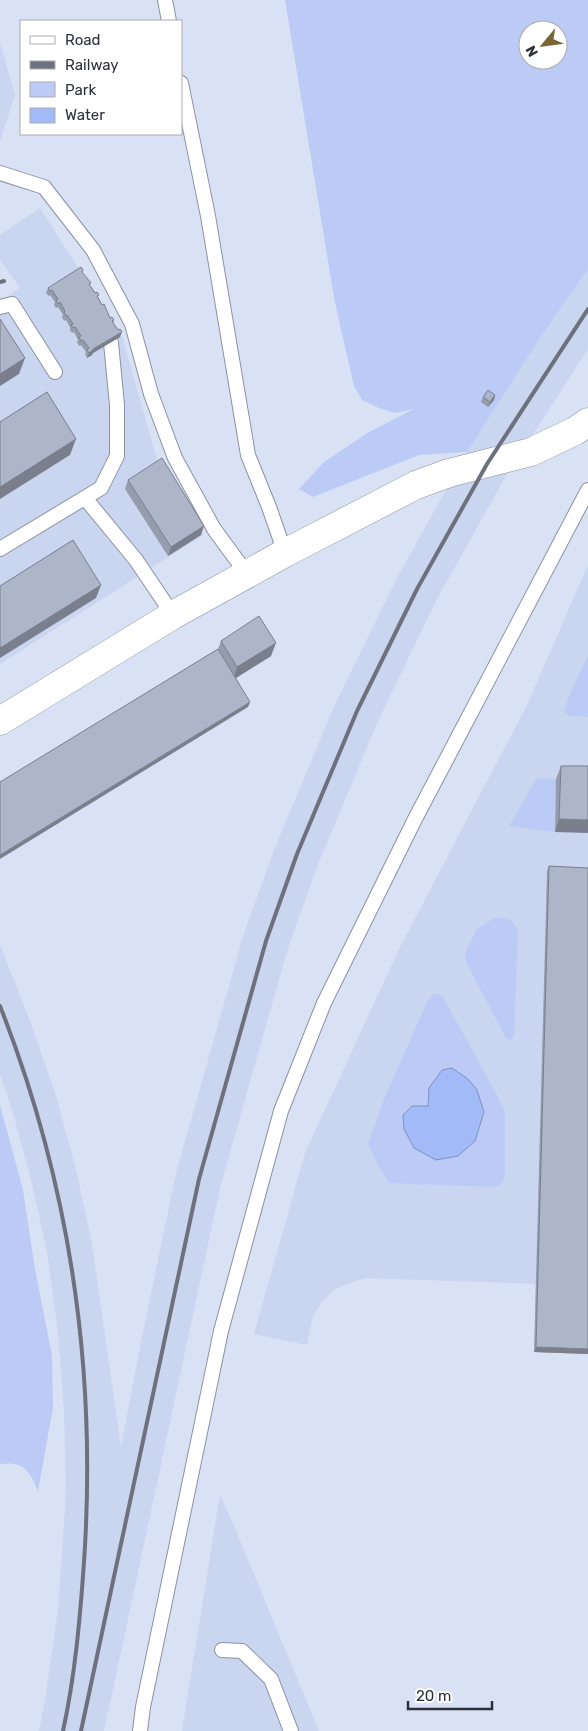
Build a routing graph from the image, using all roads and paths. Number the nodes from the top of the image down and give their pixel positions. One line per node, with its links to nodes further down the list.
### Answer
1 (165, 0): 2 (lane)
2 (169, 20)
3 (182, 88): 12 (lane)
4 (0, 173): 13 (lane)
5 (0, 308): 7 (lane)
6 (111, 342): 10 (lane)
7 (55, 372)
8 (582, 426): 12 (street)
9 (588, 490): 17 (lane)
10 (85, 498): 11 (lane); 14 (lane)
11 (0, 549)
12 (285, 553): 13 (street)
13 (247, 574): 14 (street)
14 (173, 615): 15 (street)
15 (0, 721)
16 (222, 1650): 18 (lane)
17 (140, 1731)
18 (290, 1731)

